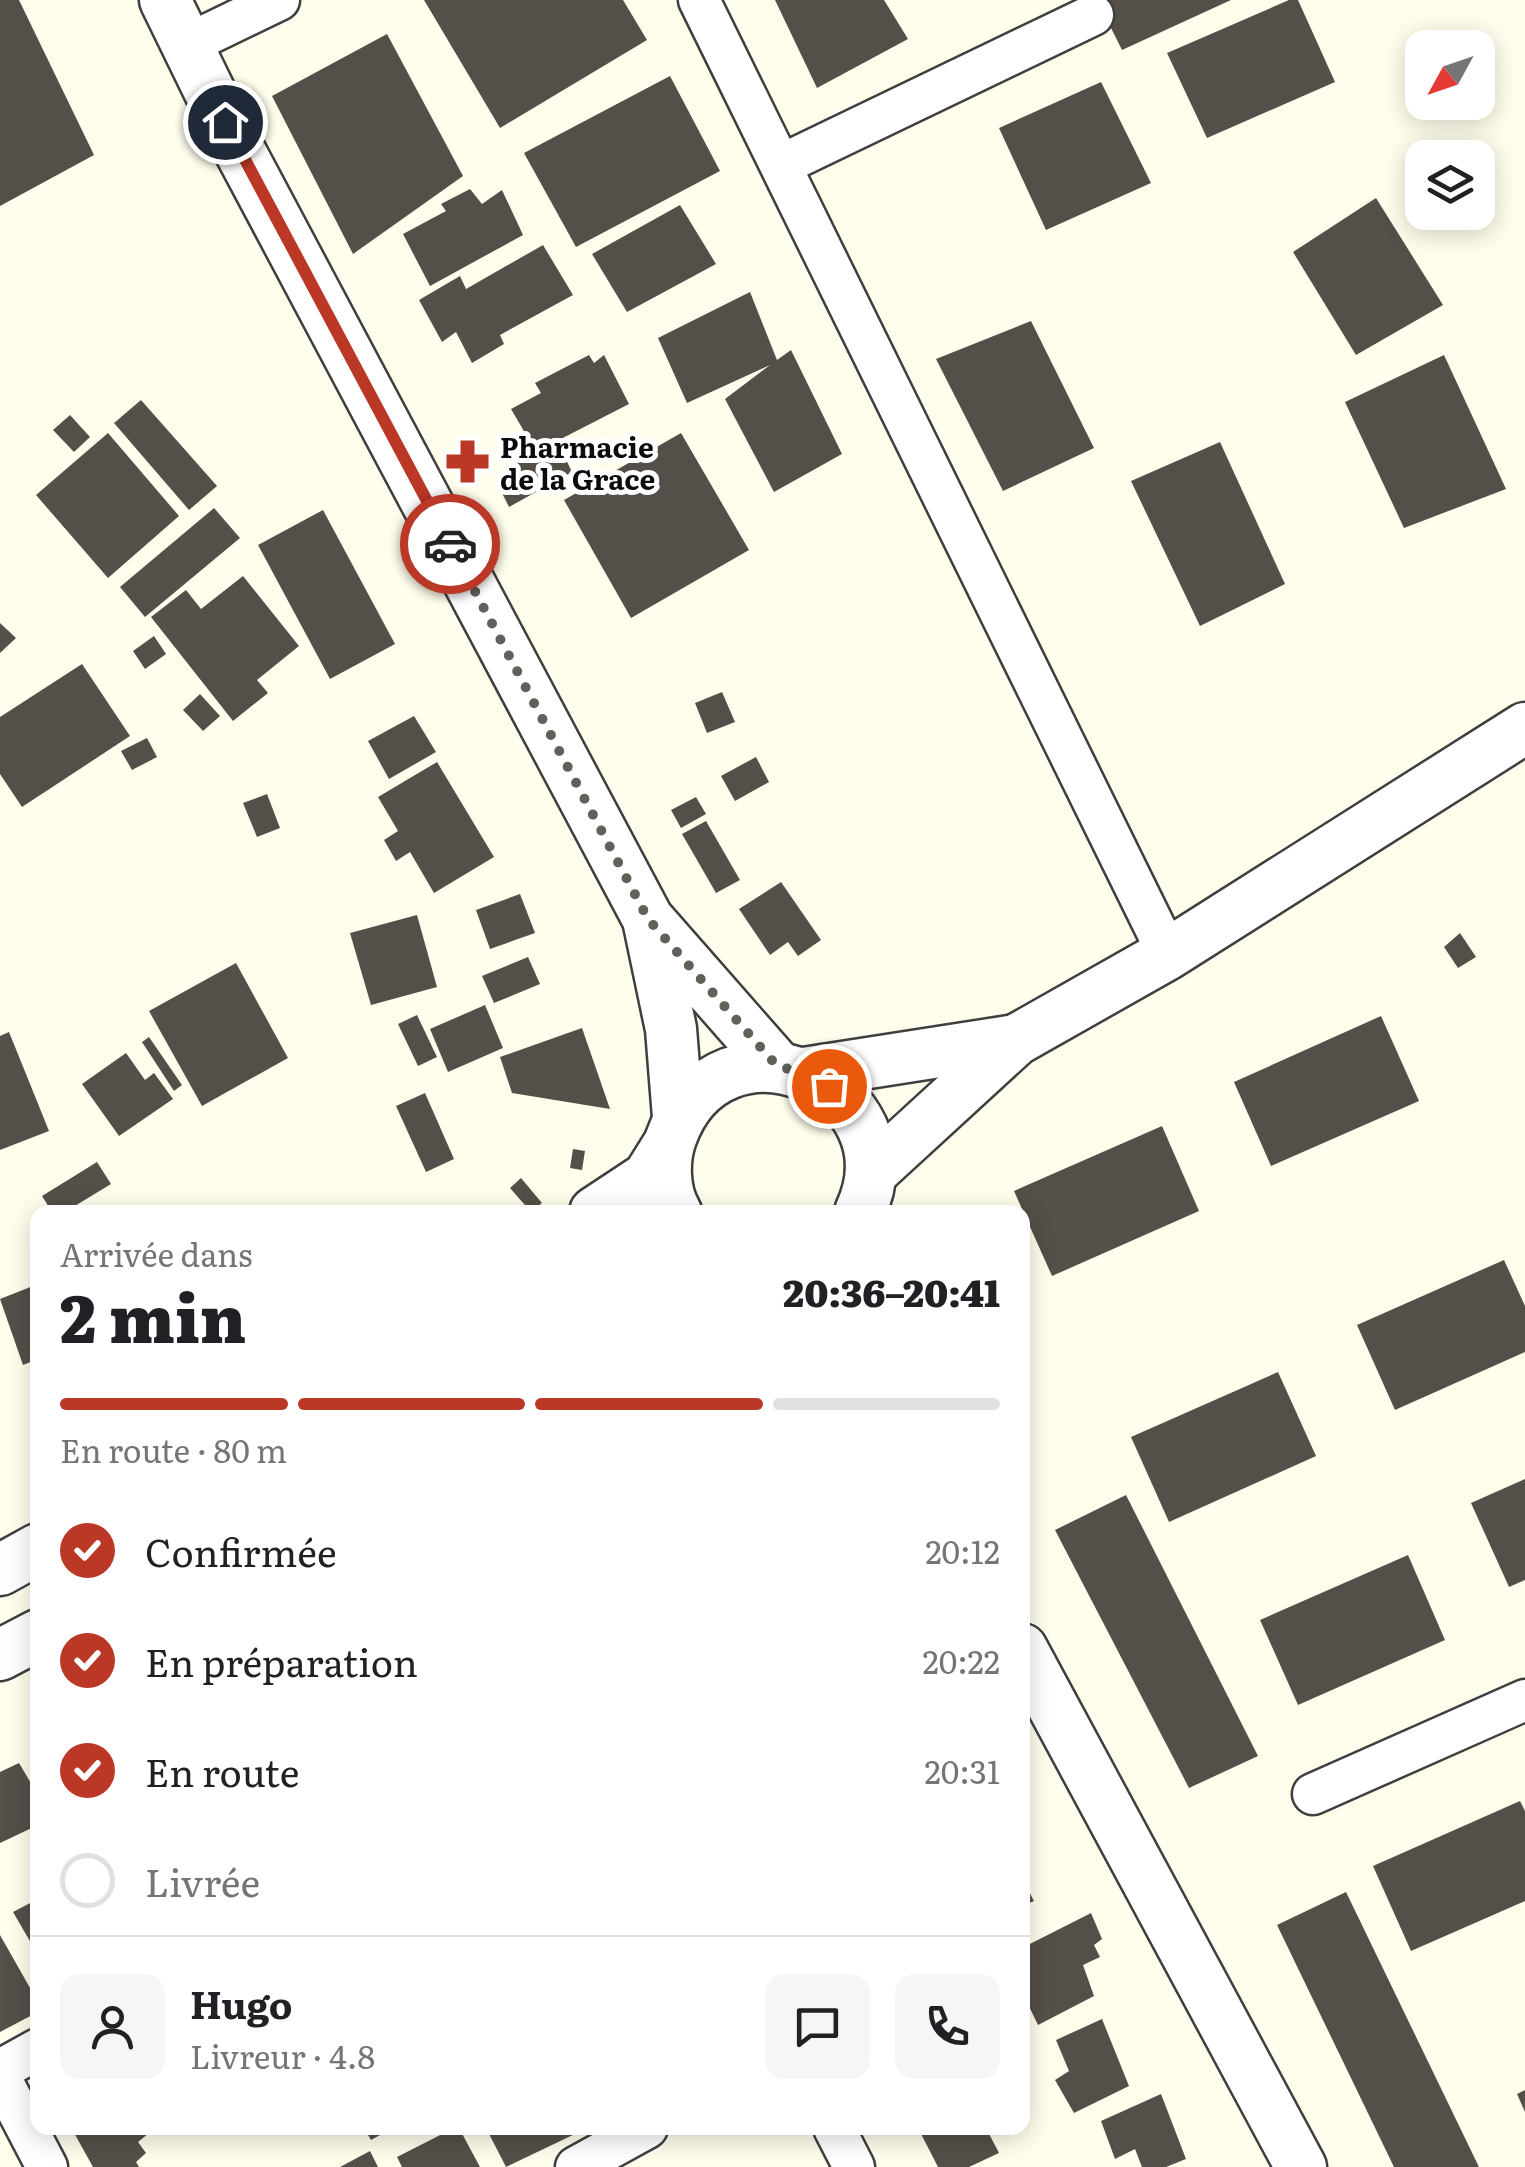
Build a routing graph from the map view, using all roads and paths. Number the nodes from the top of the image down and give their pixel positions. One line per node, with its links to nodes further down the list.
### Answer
1 (165, 0): 5 (street)
2 (278, 0): 5 (street)
3 (699, 0): 6 (street)
4 (1093, 15): 6 (street)
5 (188, 44): 8 (street)
6 (781, 165): 9 (street)
7 (1525, 728): 9 (street)
8 (648, 919): 11 (street); 12 (street)
9 (1168, 954): 10 (street)
10 (1016, 1040): 11 (street); 13 (street)
11 (790, 1070): 12 (street); 13 (street)
12 (673, 1131): 14 (street); 15 (street)
13 (866, 1199)
14 (606, 1205)
15 (674, 1205)
16 (30, 1553): 17 (street)
17 (0, 1570)
18 (30, 1639): 19 (street)
19 (0, 1655)
20 (1030, 1664): 32 (street)
21 (1525, 1700): 22 (street)
22 (1312, 1794)
23 (30, 2055): 24 (street)
24 (0, 2073): 25 (street)
25 (30, 2134)
26 (30, 2135): 29 (street)
27 (634, 2135): 30 (street)
28 (838, 2135): 31 (street)
29 (46, 2167)
30 (576, 2167)
31 (854, 2167)
32 (1301, 2167)

